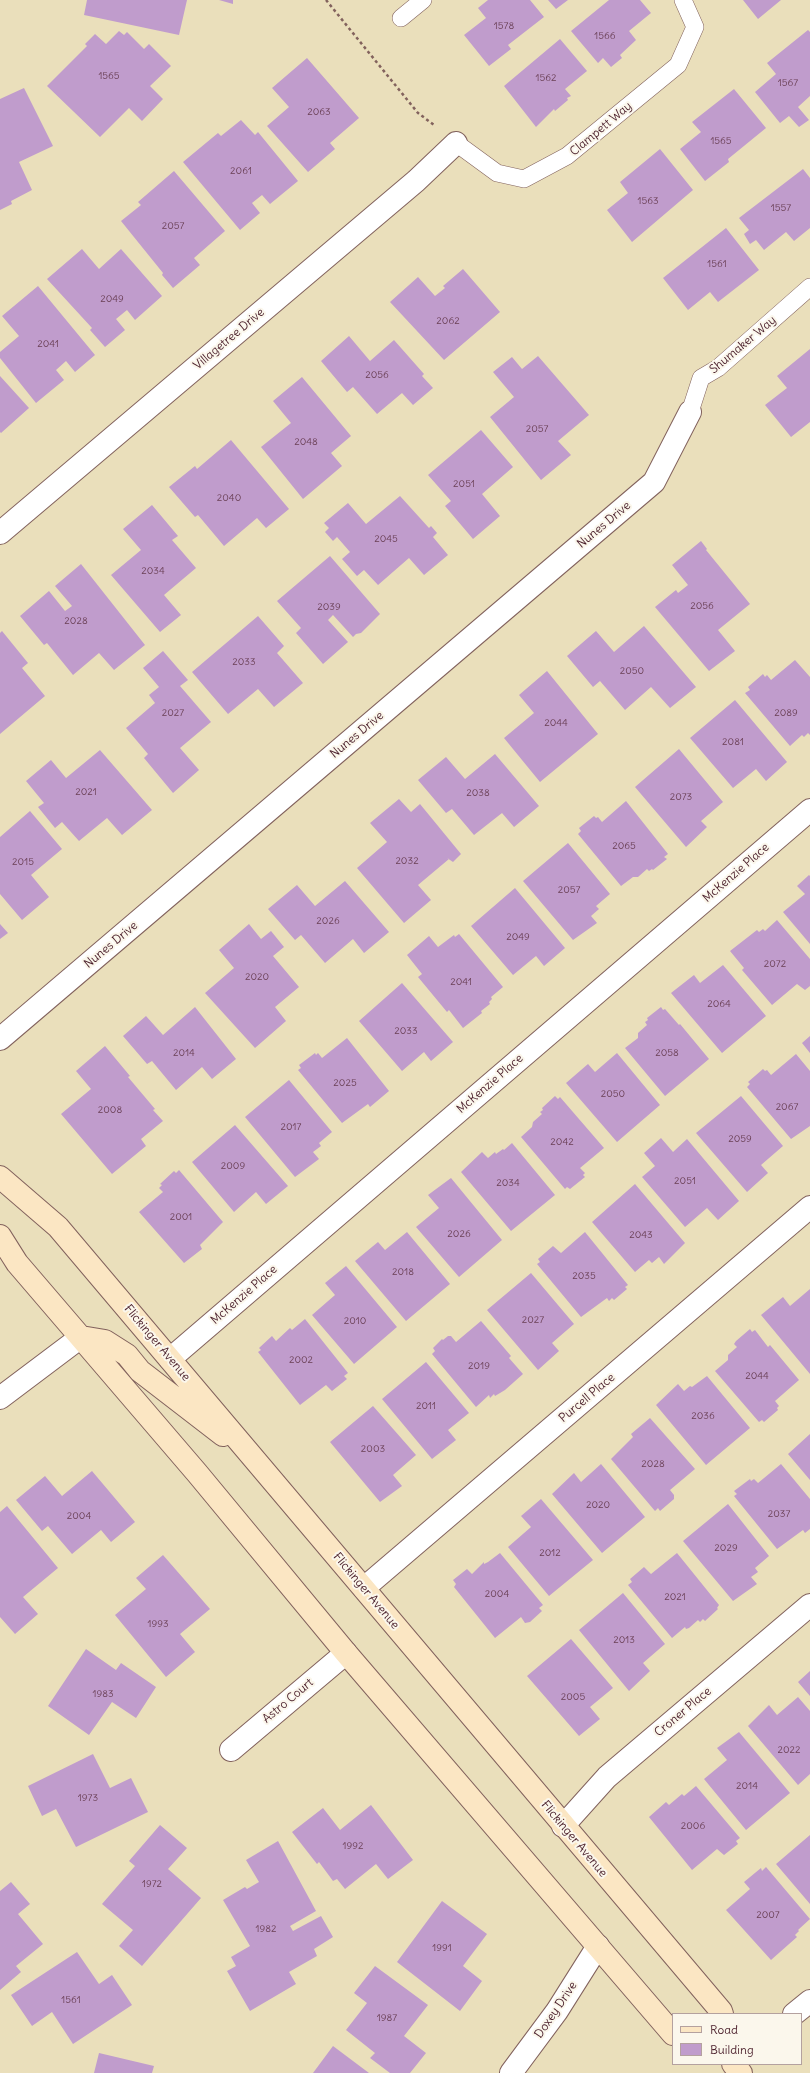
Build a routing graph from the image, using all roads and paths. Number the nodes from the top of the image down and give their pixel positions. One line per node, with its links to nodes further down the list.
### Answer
1 (326, 0): 5 (path)
2 (424, 0): 4 (lane)
3 (683, 0): 5 (lane, Clampett Way)
4 (401, 18)
5 (456, 143): 8 (street, Villagetree Drive)
6 (810, 287): 7 (lane, Shumaker Way)
7 (690, 412): 10 (street, Nunes Drive)
8 (0, 533)
9 (810, 810): 15 (street, McKenzie Place)
10 (0, 1039)
11 (0, 1177): 15 (main road, Flickinger Avenue)
12 (810, 1207): 18 (street, Purcell Place)
13 (0, 1236): 14 (main road)
14 (81, 1337): 16 (street); 17 (main road); 20 (main road)
15 (170, 1359): 17 (main road, Flickinger Avenue)
16 (0, 1398)
17 (258, 1463): 18 (main road, Flickinger Avenue)
18 (364, 1588): 22 (main road, Flickinger Avenue)
19 (810, 1605): 22 (street, Croner Place)
20 (346, 1652): 21 (street, Astro Court); 23 (main road)
21 (231, 1750)
22 (563, 1826): 25 (main road, Flickinger Avenue)
23 (598, 1946): 27 (main road); 29 (street, Doxey Drive)
24 (810, 2001): 26 (street)
25 (722, 2013)
26 (795, 2013)
27 (672, 2033)
28 (734, 2065): 30 (main road)
29 (512, 2073)
30 (741, 2073)

